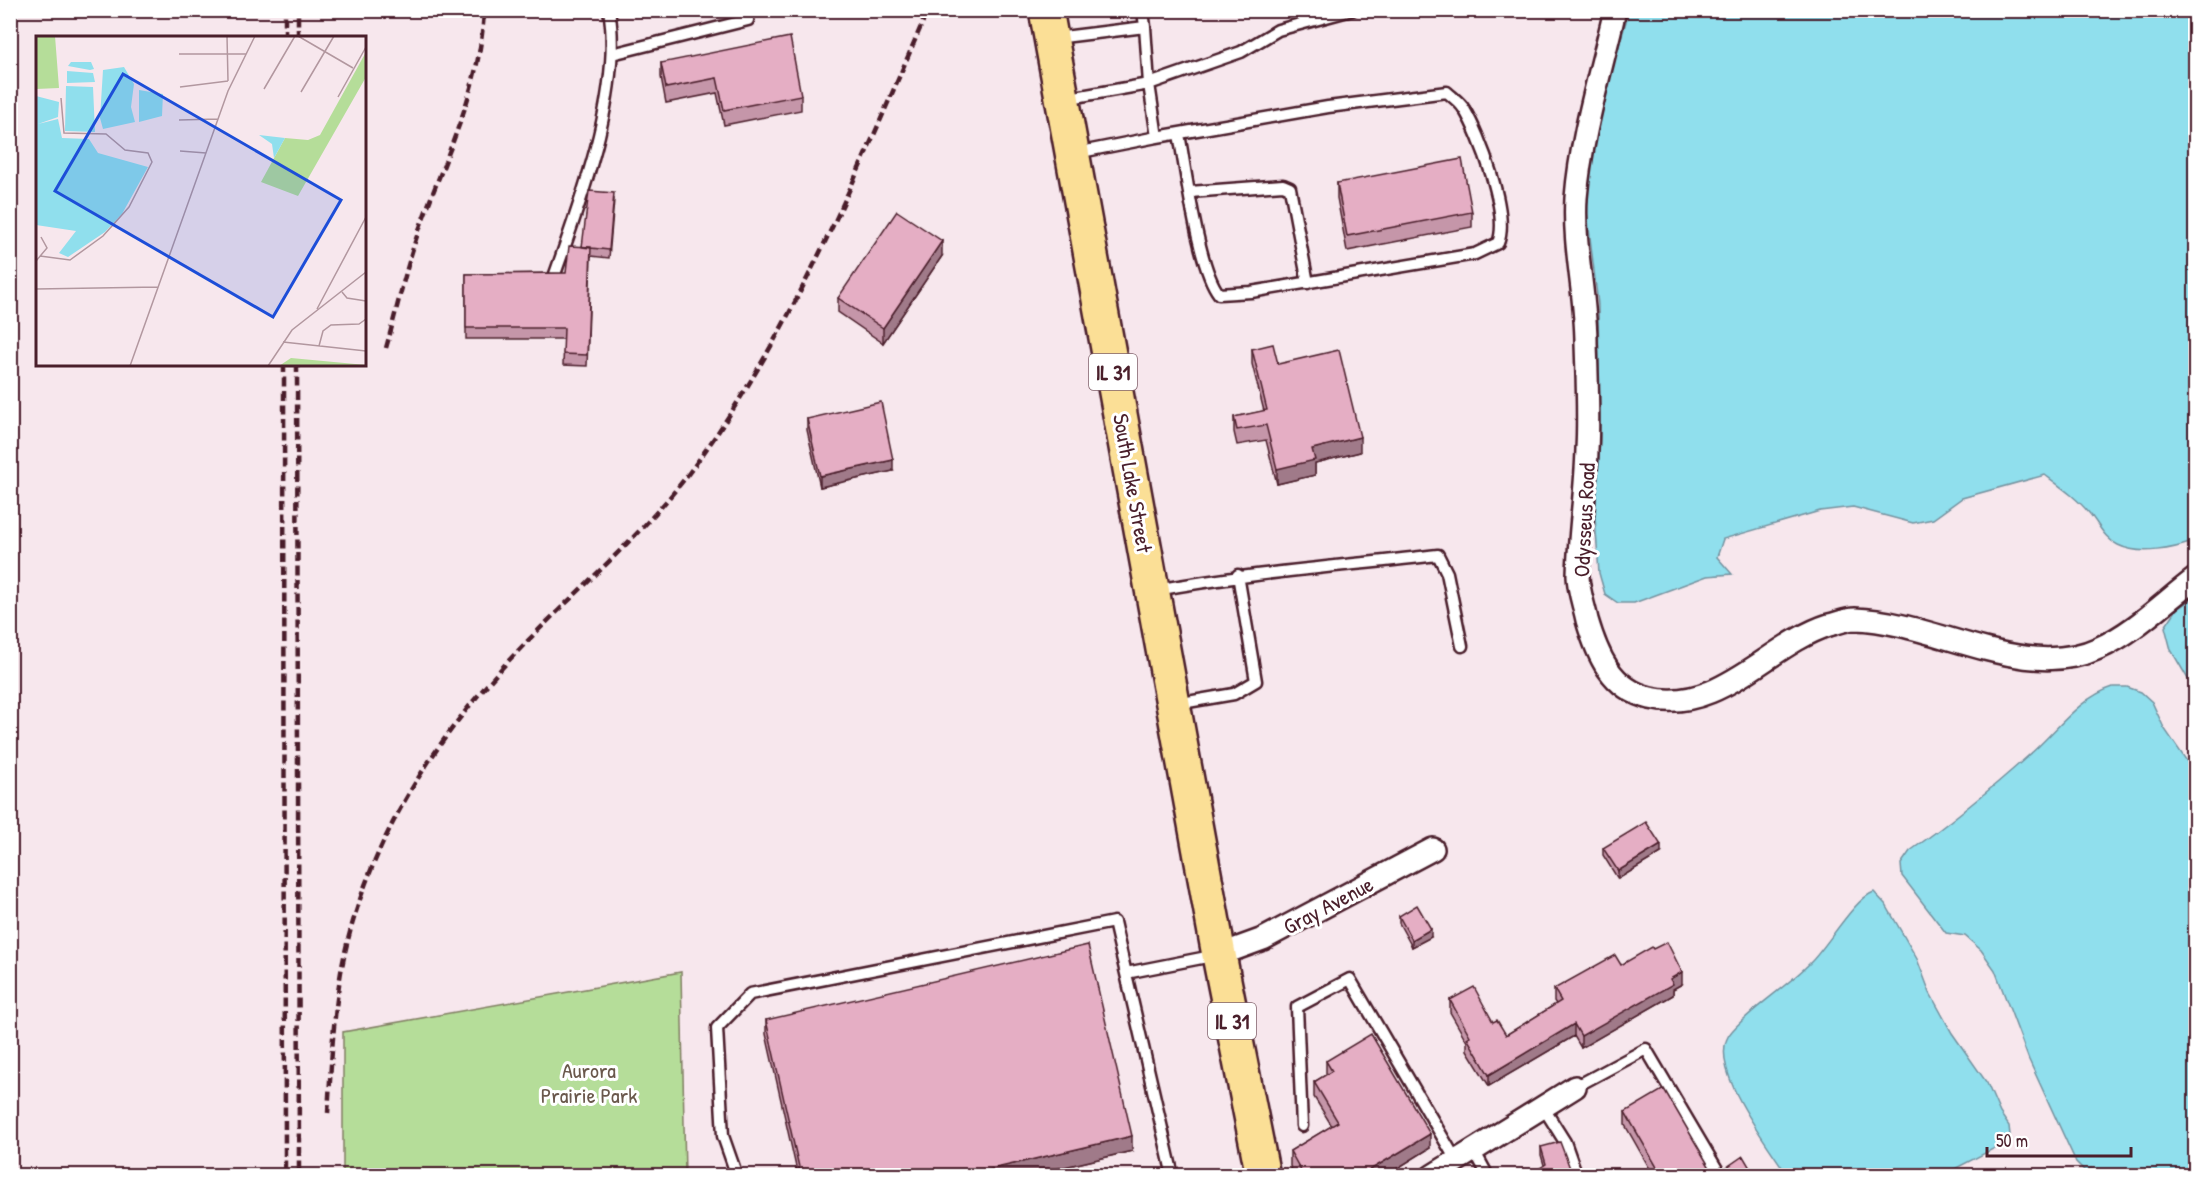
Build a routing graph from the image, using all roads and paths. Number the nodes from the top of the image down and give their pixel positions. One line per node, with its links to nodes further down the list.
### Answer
1 (609, 10): 8 (lane)
2 (749, 10): 8 (lane)
3 (1143, 10): 7 (lane)
4 (1352, 10): 9 (lane)
5 (1615, 10): 18 (street, Odysseus Road)
6 (1049, 24): 7 (lane); 10 (main road, South Lake Street / IL 31)
7 (1145, 27): 9 (lane)
8 (612, 54): 15 (lane)
9 (1149, 84): 10 (lane); 12 (lane)
10 (1063, 99): 13 (main road, South Lake Street / IL 31)
11 (1179, 134): 12 (lane); 14 (lane); 16 (lane)
12 (1157, 137): 13 (lane)
13 (1073, 153): 19 (main road, South Lake Street / IL 31)
14 (1190, 192): 16 (lane); 16 (lane)
15 (555, 274)
16 (1308, 283)
17 (1238, 575): 19 (lane); 20 (lane); 21 (lane)
18 (2196, 578)
19 (1153, 590): 21 (main road, South Lake Street / IL 31)
20 (1462, 646)
21 (1173, 705): 23 (main road, South Lake Street / IL 31)
22 (1433, 849): 23 (street, Gray Avenue)
23 (1219, 955): 24 (lane); 31 (main road, IL 31)
24 (1126, 973): 29 (lane); 30 (lane)
25 (1575, 1087): 26 (street); 35 (lane)
26 (1543, 1107): 28 (street); 34 (lane)
27 (1302, 1126): 28 (lane)
28 (1465, 1155): 32 (street); 33 (lane)
29 (737, 1176)
30 (1173, 1176)
31 (1263, 1176)
32 (1432, 1176)
33 (1488, 1176)
34 (1577, 1176)
35 (1721, 1176)

